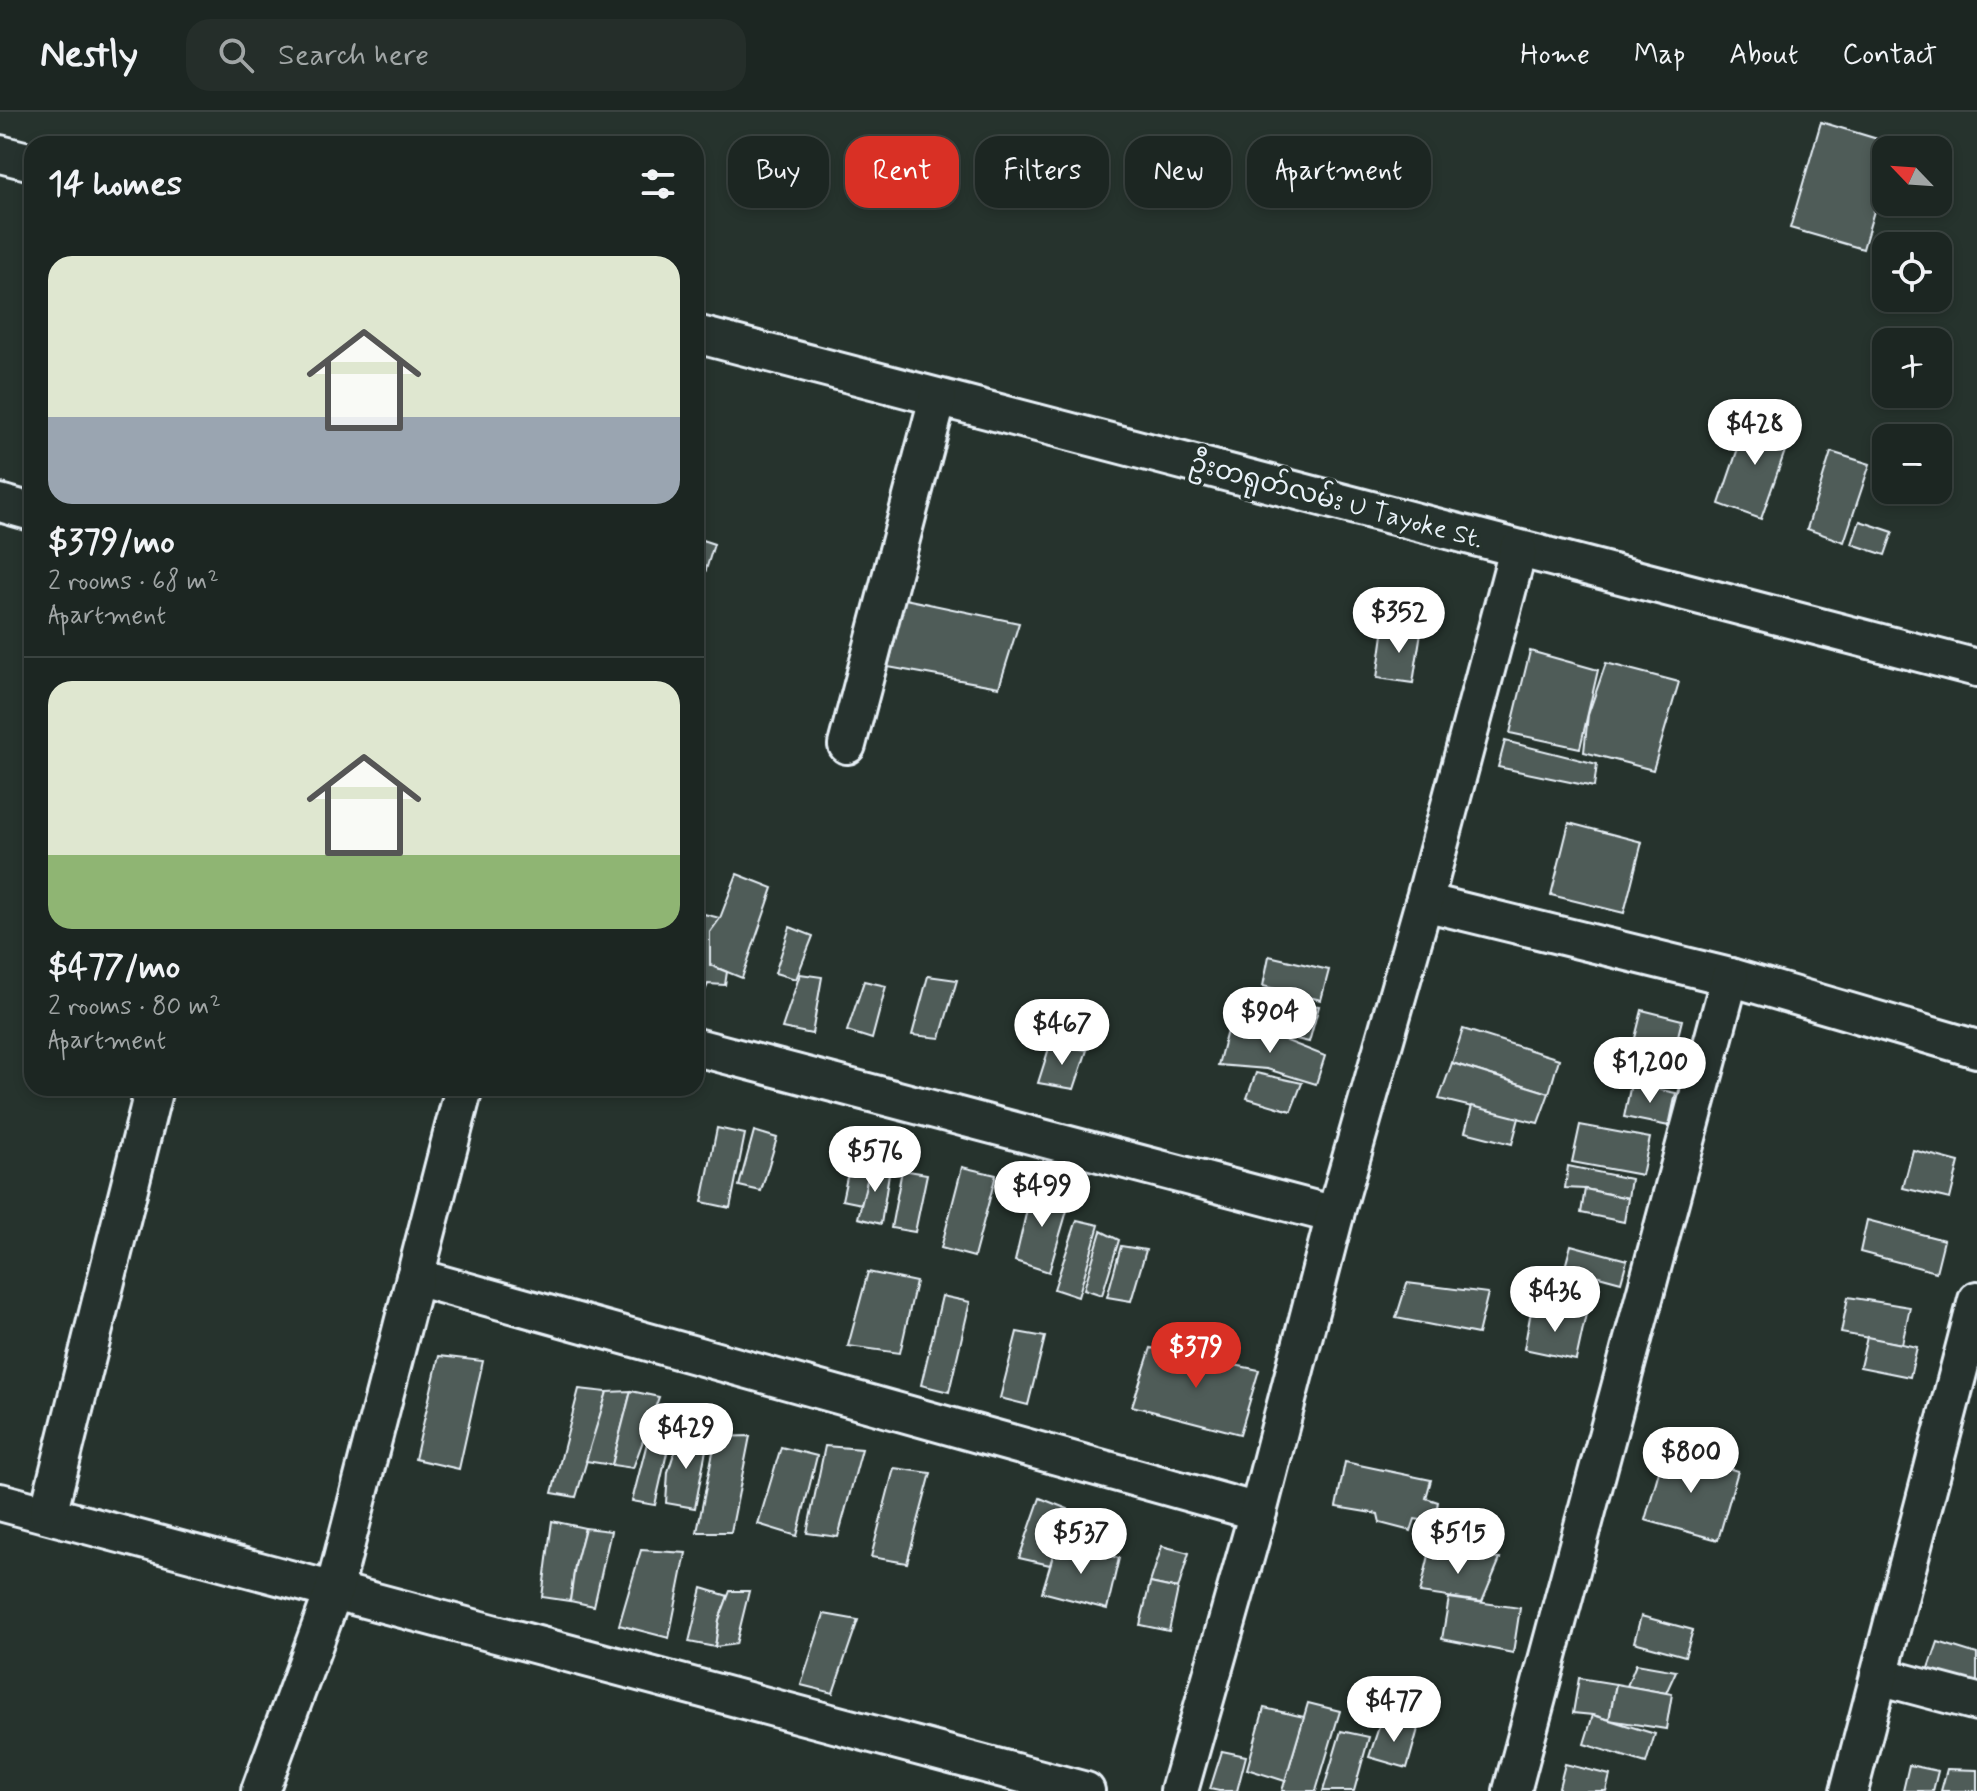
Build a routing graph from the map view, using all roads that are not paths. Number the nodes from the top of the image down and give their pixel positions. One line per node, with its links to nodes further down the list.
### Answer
1 (0, 154): 2 (street)
2 (24, 160)
3 (704, 336): 4 (street, ဦးတရုတ်လမ်း U Tayoke St.)
4 (938, 398): 7 (street, ဦးတရုတ်လမ်း U Tayoke St.); 9 (street)
5 (0, 503): 6 (street)
6 (24, 510)
7 (1518, 550): 8 (street, ဦးတရုတ်လမ်း U Tayoke St.); 10 (street)
8 (1977, 668)
9 (847, 745)
10 (1424, 902): 11 (street); 16 (street)
11 (1730, 977): 13 (street); 28 (street)
12 (704, 1049): 16 (street)
13 (1977, 1049)
14 (152, 1096): 21 (street)
15 (462, 1096): 17 (street)
16 (1335, 1215): 20 (street)
17 (415, 1277): 20 (street); 22 (street)
18 (1977, 1300): 23 (street)
19 (0, 1502): 21 (street)
20 (1258, 1512): 27 (street)
21 (48, 1514): 22 (street)
22 (334, 1590): 25 (street); 26 (street)
23 (1879, 1676): 24 (street); 29 (street)
24 (1977, 1702)
25 (260, 1791)
26 (1086, 1791)
27 (1179, 1791)
28 (1512, 1791)
29 (1849, 1791)

